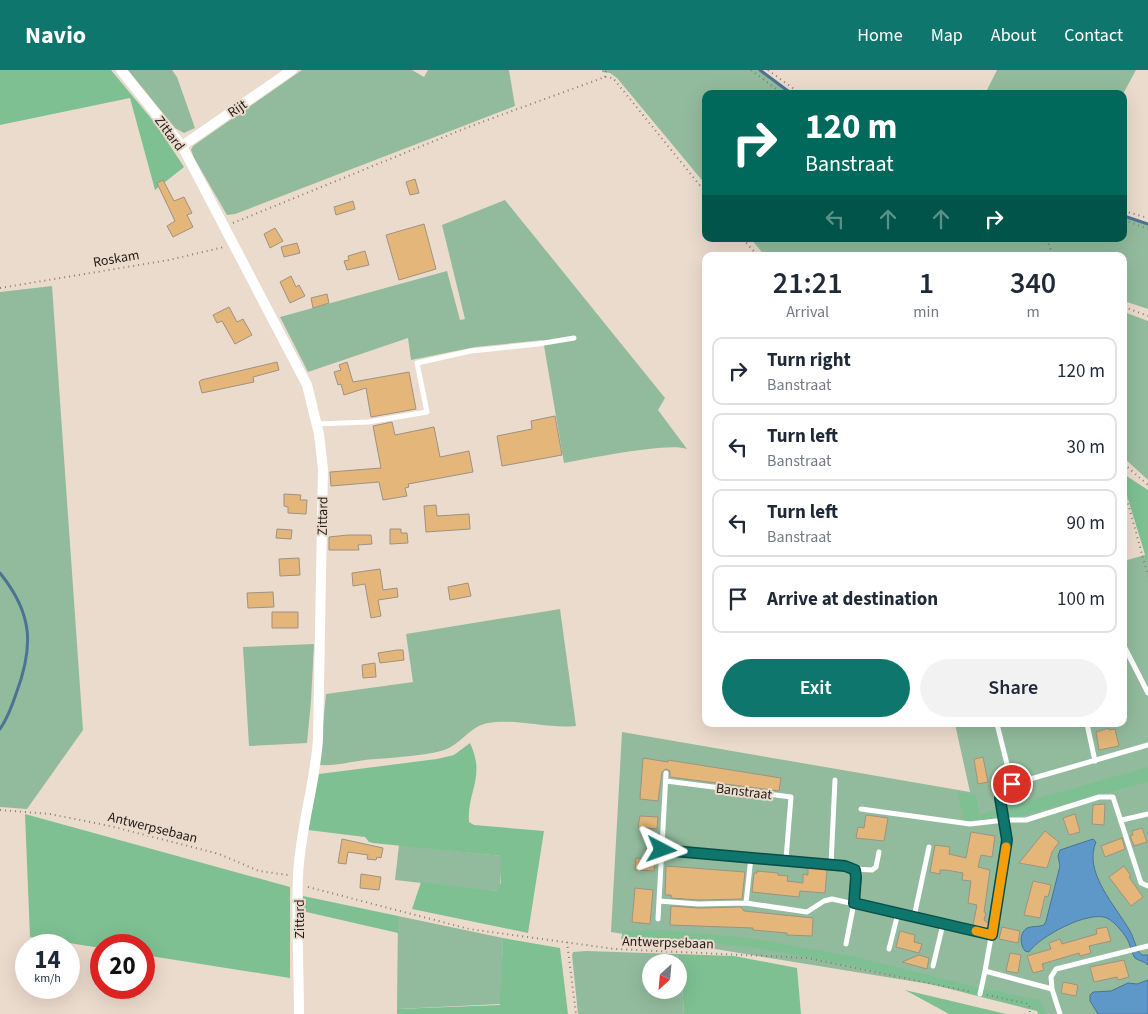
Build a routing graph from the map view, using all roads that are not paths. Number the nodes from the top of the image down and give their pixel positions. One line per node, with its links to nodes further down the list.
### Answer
1 (121, 70): 3 (street, Zittard)
2 (292, 70): 3 (street, Rijt)
3 (182, 146): 5 (street, Zittard)
4 (574, 338): 5 (lane)
5 (317, 424): 43 (street, Zittard)
6 (1127, 652): 7 (lane)
7 (1148, 693)
8 (998, 727): 15 (lane)
9 (1088, 727): 11 (lane)
10 (1148, 746): 11 (lane)
11 (1094, 761): 15 (lane)
12 (666, 773): 14 (lane)
13 (834, 780): 25 (lane)
14 (666, 781): 21 (lane); 24 (lane, Banstraat)
15 (1012, 784): 18 (lane)
16 (860, 809): 18 (lane)
17 (1148, 814): 19 (lane)
18 (1005, 820): 19 (lane); 35 (lane)
19 (1122, 820): 27 (lane)
20 (929, 847): 32 (lane)
21 (662, 850): 23 (lane); 28 (lane)
22 (879, 852): 26 (lane)
23 (751, 856): 24 (lane); 29 (lane)
24 (786, 859): 25 (lane)
25 (831, 864): 26 (lane)
26 (855, 870): 30 (lane)
27 (1148, 886)
28 (659, 901): 29 (lane); 33 (lane)
29 (746, 903): 30 (lane)
30 (854, 903): 31 (lane); 36 (lane)
31 (898, 913): 32 (lane); 38 (lane)
32 (914, 917): 34 (lane)
33 (658, 919)
34 (943, 924): 35 (lane); 39 (lane)
35 (992, 935): 40 (lane)
36 (846, 944)
37 (1148, 946): 41 (lane)
38 (889, 948)
39 (933, 966)
40 (985, 971): 41 (lane); 42 (lane)
41 (1052, 989): 44 (lane)
42 (980, 994)
43 (299, 1014)
44 (1060, 1014)

